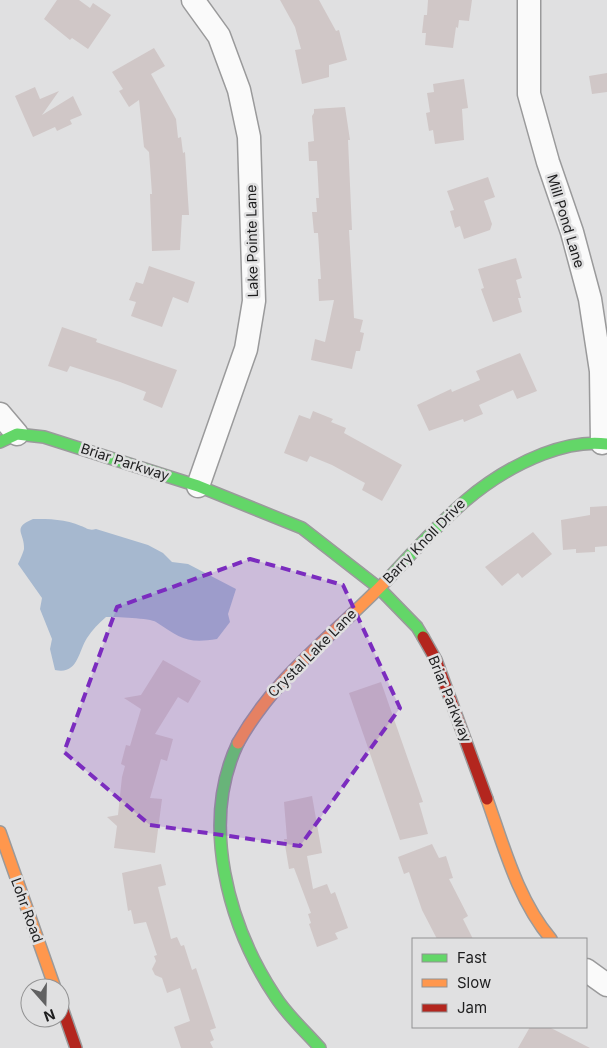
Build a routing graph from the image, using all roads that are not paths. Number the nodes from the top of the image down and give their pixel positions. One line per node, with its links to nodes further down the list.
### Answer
1 (193, 0): 6 (street, Lake Pointe Lane)
2 (529, 0): 5 (street, Mill Pond Lane)
3 (0, 414): 4 (street, Briar Parkway)
4 (9, 438): 6 (street, Briar Parkway)
5 (604, 444): 7 (street, Barry Knoll Drive)
6 (198, 486): 7 (street, Briar Parkway)
7 (379, 588): 9 (street, Briar Parkway); 15 (street, Crystal Lake Lane)
8 (0, 832): 11 (street, Lohr Road)
9 (550, 938)
10 (587, 971): 12 (street)
11 (51, 978)
12 (607, 985)
13 (69, 1028): 14 (street)
14 (76, 1048)
15 (320, 1048)

